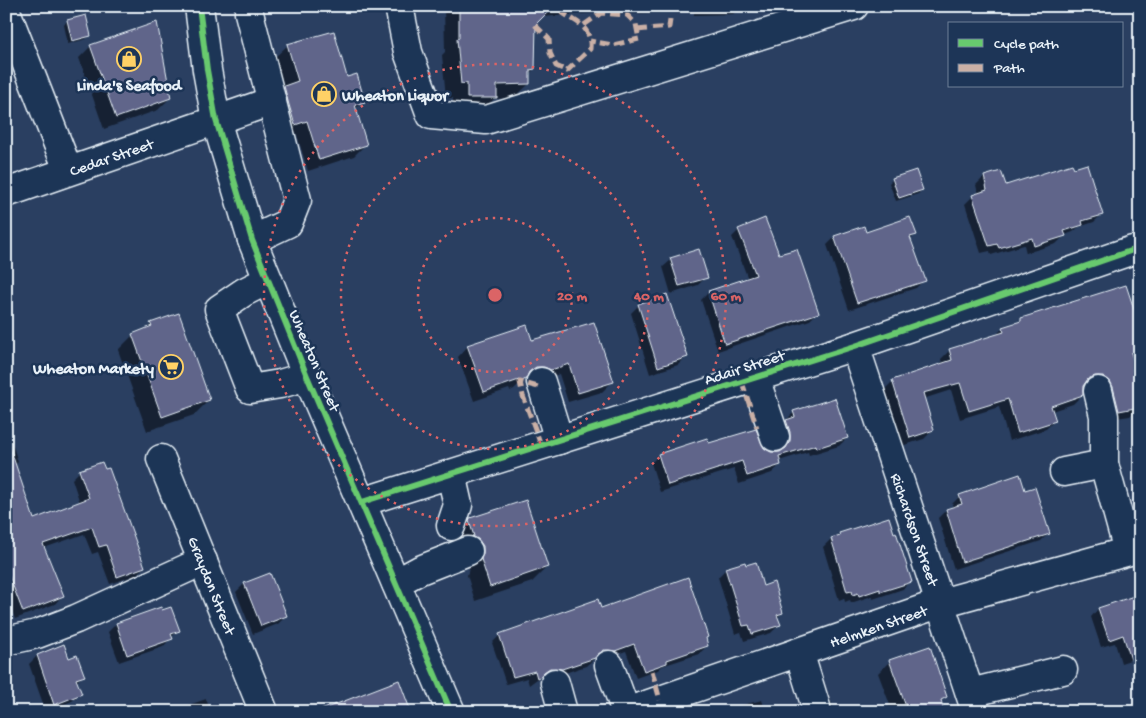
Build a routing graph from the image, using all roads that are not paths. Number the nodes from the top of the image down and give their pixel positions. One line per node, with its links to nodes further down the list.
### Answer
1 (199, 6): 7 (street, Wheaton Street)
2 (399, 6): 3 (street)
3 (854, 6)
4 (6, 11): 8 (street)
5 (249, 13): 6 (street)
6 (272, 101): 7 (street, Cedar Street); 10 (street)
7 (216, 120): 8 (street, Cedar Street); 10 (street, Wheaton Street)
8 (68, 170): 9 (street, Cedar Street)
9 (6, 193)
10 (252, 240): 12 (street, Wheaton Street)
11 (1133, 250): 13 (street, Adair Street)
12 (268, 280): 14 (street, Wheaton Street); 14 (street)
13 (855, 346): 15 (street, Adair Street); 29 (street, Richardson Street)
14 (307, 376): 24 (street, Wheaton Street)
15 (755, 378): 18 (street); 19 (street, Adair Street)
16 (541, 382): 19 (street)
17 (1098, 390): 21 (street)
18 (775, 436)
19 (559, 440): 23 (street, Adair Street)
20 (161, 459): 27 (street, Graydon Street)
21 (1104, 464): 22 (street); 29 (street, Helmken Street)
22 (1064, 472)
23 (451, 474): 24 (street, Adair Street); 25 (street)
24 (362, 502): 28 (street, Wheaton Street)
25 (451, 526)
26 (468, 552): 28 (street)
27 (203, 561): 30 (street); 37 (street, Graydon Street)
28 (396, 583): 38 (street, Wheaton Street)
29 (941, 603): 31 (street, Helmken Street); 35 (street, Richardson Street)
30 (6, 641)
31 (799, 652): 36 (street); 40 (street, Helmken Street)
32 (610, 665): 40 (street)
33 (1063, 670): 35 (street)
34 (555, 683): 39 (street)
35 (973, 702)
36 (816, 707)
37 (264, 712)
38 (451, 712)
39 (563, 712)
40 (626, 712)

